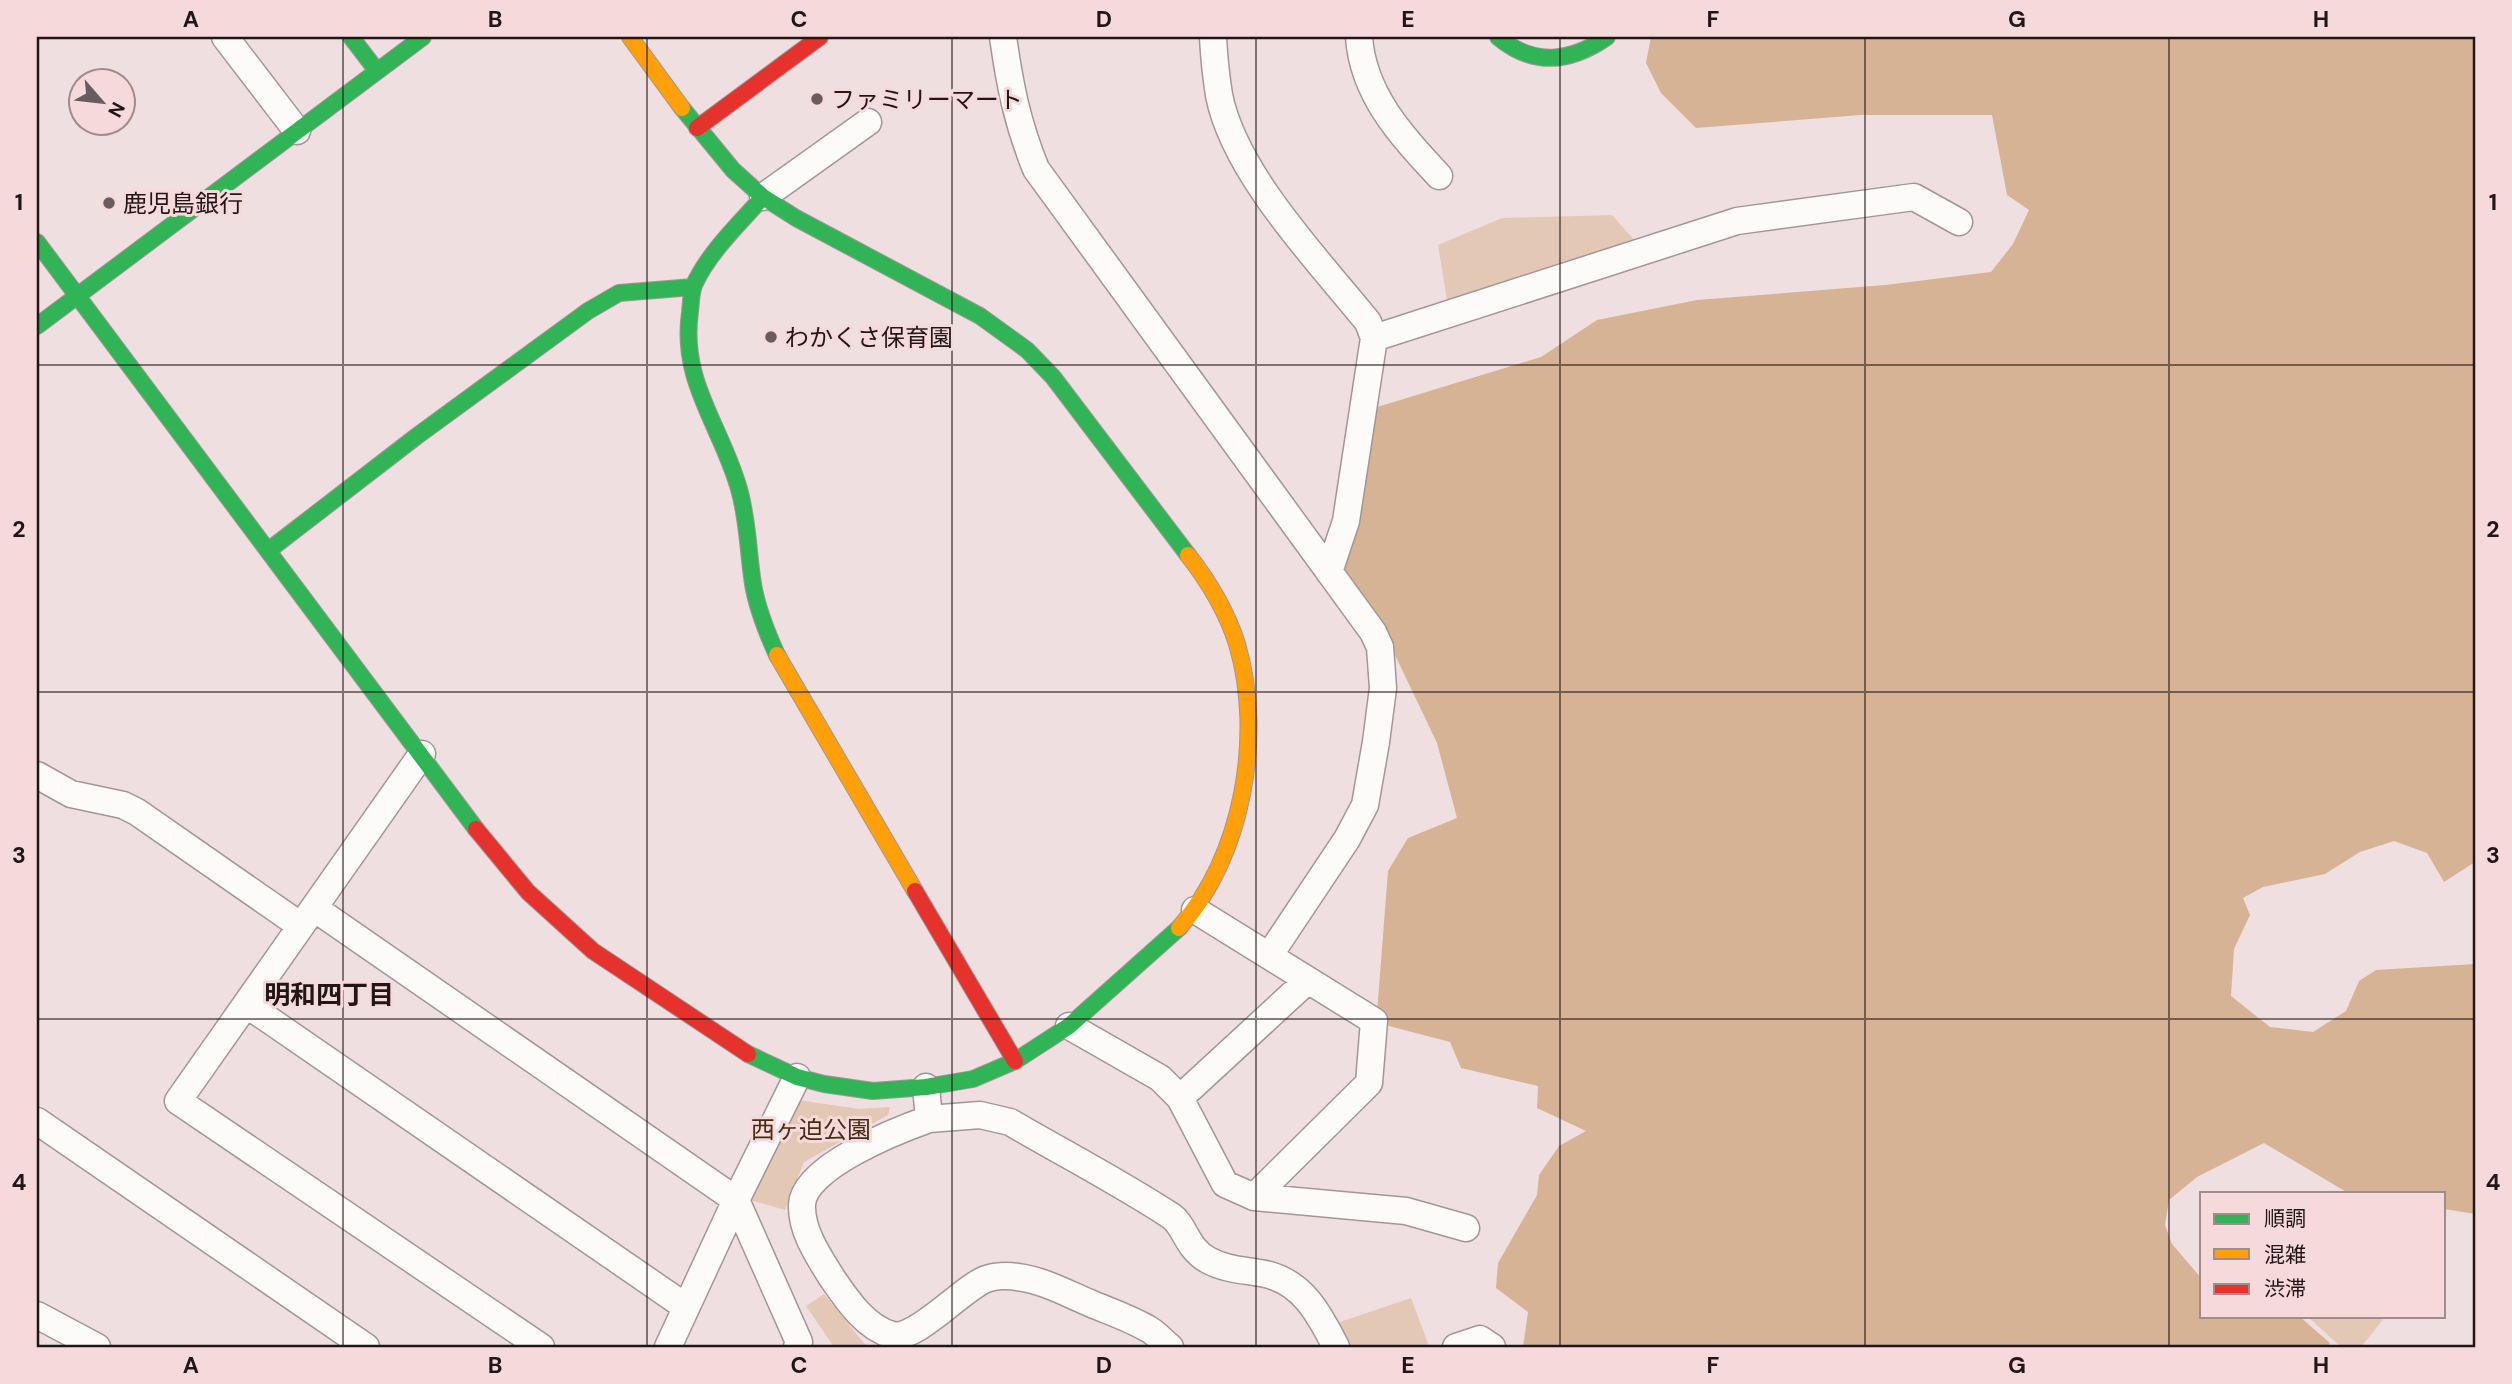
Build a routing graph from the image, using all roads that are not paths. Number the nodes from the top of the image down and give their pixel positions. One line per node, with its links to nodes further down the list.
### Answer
1 (225, 37): 14 (street)
2 (351, 37): 11 (street)
3 (423, 37): 11 (street)
4 (630, 37): 13 (street)
5 (820, 37): 13 (street)
6 (1003, 37): 24 (street)
7 (1213, 37): 22 (street)
8 (1359, 37): 15 (street)
9 (1498, 37): 10 (street)
10 (1607, 37)
11 (377, 71): 14 (street)
12 (868, 122): 16 (street)
13 (697, 128): 16 (street)
14 (297, 131): 20 (street)
15 (1439, 176)
16 (763, 197): 19 (street); 27 (street)
17 (1959, 222): 22 (street)
18 (37, 242): 20 (street)
19 (694, 288): 23 (street); 33 (street)
20 (77, 296): 21 (street); 23 (street)
21 (37, 326)
22 (1374, 338): 24 (street)
23 (268, 550): 25 (street)
24 (1329, 572): 29 (street)
25 (422, 754): 28 (street); 34 (street)
26 (37, 775): 28 (street)
27 (1195, 910): 29 (street); 32 (street)
28 (308, 917): 31 (street); 40 (street)
29 (1269, 956): 30 (street)
30 (1308, 980): 36 (street); 39 (street)
31 (246, 1004): 42 (street); 46 (street)
32 (1069, 1026): 33 (street); 36 (street)
33 (1015, 1061): 35 (street)
34 (797, 1077): 35 (street); 40 (street)
35 (926, 1087): 37 (street)
36 (1180, 1098): 39 (street)
37 (929, 1119): 49 (street); 50 (street)
38 (37, 1121): 45 (street)
39 (1254, 1197): 41 (street)
40 (736, 1200): 42 (street); 48 (street)
41 (1466, 1228)
42 (686, 1307): 47 (street)
43 (37, 1315): 44 (street)
44 (97, 1347)
45 (366, 1347)
46 (541, 1347)
47 (668, 1347)
48 (797, 1347)
49 (1170, 1347)
50 (1336, 1347)
51 (1456, 1347): 52 (street)
52 (1493, 1347)

